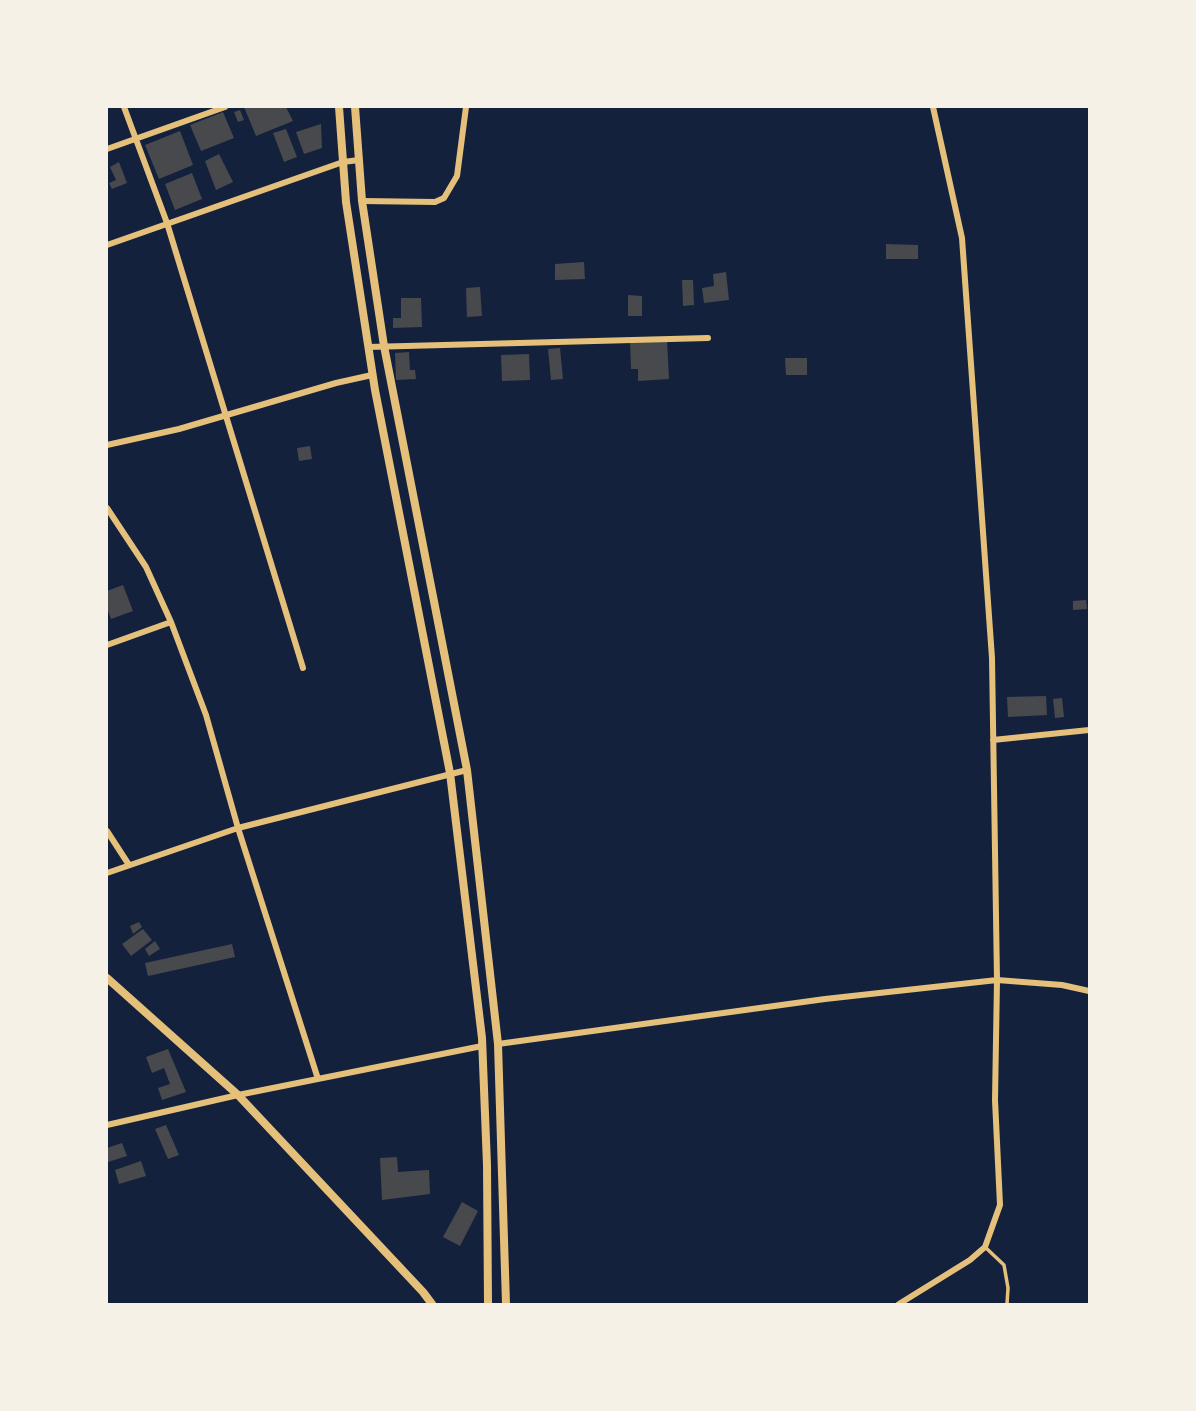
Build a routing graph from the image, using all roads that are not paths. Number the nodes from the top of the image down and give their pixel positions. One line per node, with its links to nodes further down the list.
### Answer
1 (124, 107): 7 (street)
2 (225, 107): 7 (street)
3 (339, 107): 10 (street)
4 (355, 107): 9 (street)
5 (466, 107): 11 (street)
6 (933, 107): 25 (street)
7 (135, 138): 8 (street); 12 (street)
8 (107, 149)
9 (359, 160): 10 (street); 11 (street)
10 (343, 162): 12 (street); 16 (street)
11 (362, 201): 15 (street)
12 (167, 223): 13 (street); 18 (street)
13 (107, 245)
14 (708, 338): 15 (street)
15 (384, 346): 16 (street); 26 (street)
16 (368, 347): 17 (street)
17 (372, 375): 18 (street); 27 (street)
18 (226, 415): 19 (street); 23 (street)
19 (107, 445)
20 (107, 508): 21 (street)
21 (171, 622): 22 (street); 28 (street)
22 (107, 645)
23 (303, 668)
24 (1089, 730): 25 (street)
25 (993, 740): 33 (street)
26 (467, 770): 27 (street); 35 (street)
27 (450, 773): 28 (street); 36 (street)
28 (238, 828): 30 (street); 37 (street)
29 (107, 831): 30 (street)
30 (129, 865): 31 (street)
31 (107, 873)
32 (107, 978): 38 (street)
33 (997, 980): 34 (street); 35 (street); 40 (street)
34 (1089, 991)
35 (499, 1044): 43 (street)
36 (482, 1046): 37 (street); 42 (street)
37 (318, 1079): 38 (street)
38 (238, 1096): 39 (street); 41 (street)
39 (107, 1125)
40 (985, 1247): 44 (street); 45 (lane)
41 (432, 1304)
42 (488, 1304)
43 (506, 1304)
44 (899, 1304)
45 (1007, 1304)

